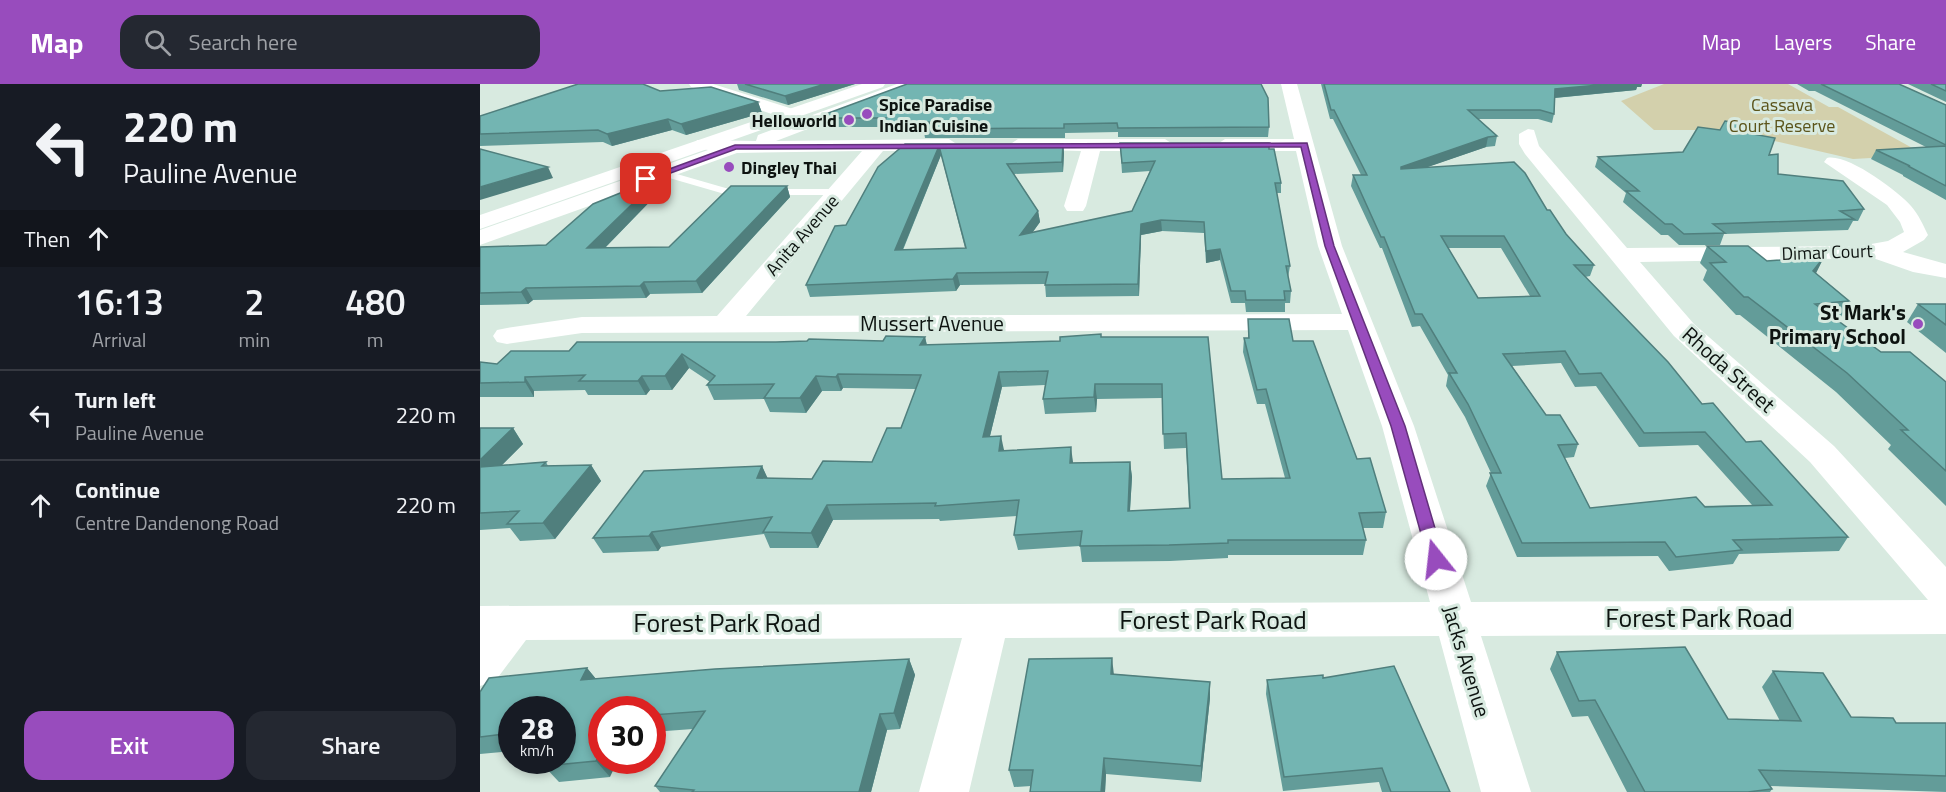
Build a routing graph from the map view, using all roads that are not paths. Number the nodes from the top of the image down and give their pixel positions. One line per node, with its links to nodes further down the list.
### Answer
1 (697, 84): 5 (street)
2 (877, 84): 5 (street)
3 (912, 84): 7 (street)
4 (1289, 84): 13 (street, Jacks Avenue)
5 (790, 114): 7 (street)
6 (1528, 134): 22 (street, Rhoda Street)
7 (749, 143): 14 (street); 16 (street); 19 (street)
8 (973, 145): 14 (street)
9 (997, 145): 10 (street)
10 (1092, 145): 11 (street); 18 (street)
11 (1187, 145)
12 (1210, 145): 13 (street)
13 (1305, 145): 24 (street, Jacks Avenue)
14 (878, 146): 17 (street, Anita Avenue)
15 (1834, 162): 21 (street, Dimar Court)
16 (663, 173): 17 (lane); 20 (street)
17 (839, 192): 25 (street, Anita Avenue)
18 (1075, 206)
19 (480, 222)
20 (480, 238)
21 (1876, 251): 22 (street, Dimar Court); 23 (street)
22 (1621, 255): 27 (street, Rhoda Street)
23 (1946, 271)
24 (1358, 322): 25 (street, Mussert Avenue); 28 (street, Jacks Avenue)
25 (725, 324): 26 (street, Mussert Avenue)
26 (507, 336)
27 (1946, 594)
28 (1454, 617): 29 (street, Forest Park Road); 30 (street, Forest Park Road); 34 (street, Jacks Avenue)
29 (1946, 617)
30 (988, 620): 31 (street, Forest Park Road); 33 (street)
31 (498, 623): 32 (street)
32 (480, 667)
33 (944, 792)
34 (1506, 792)

